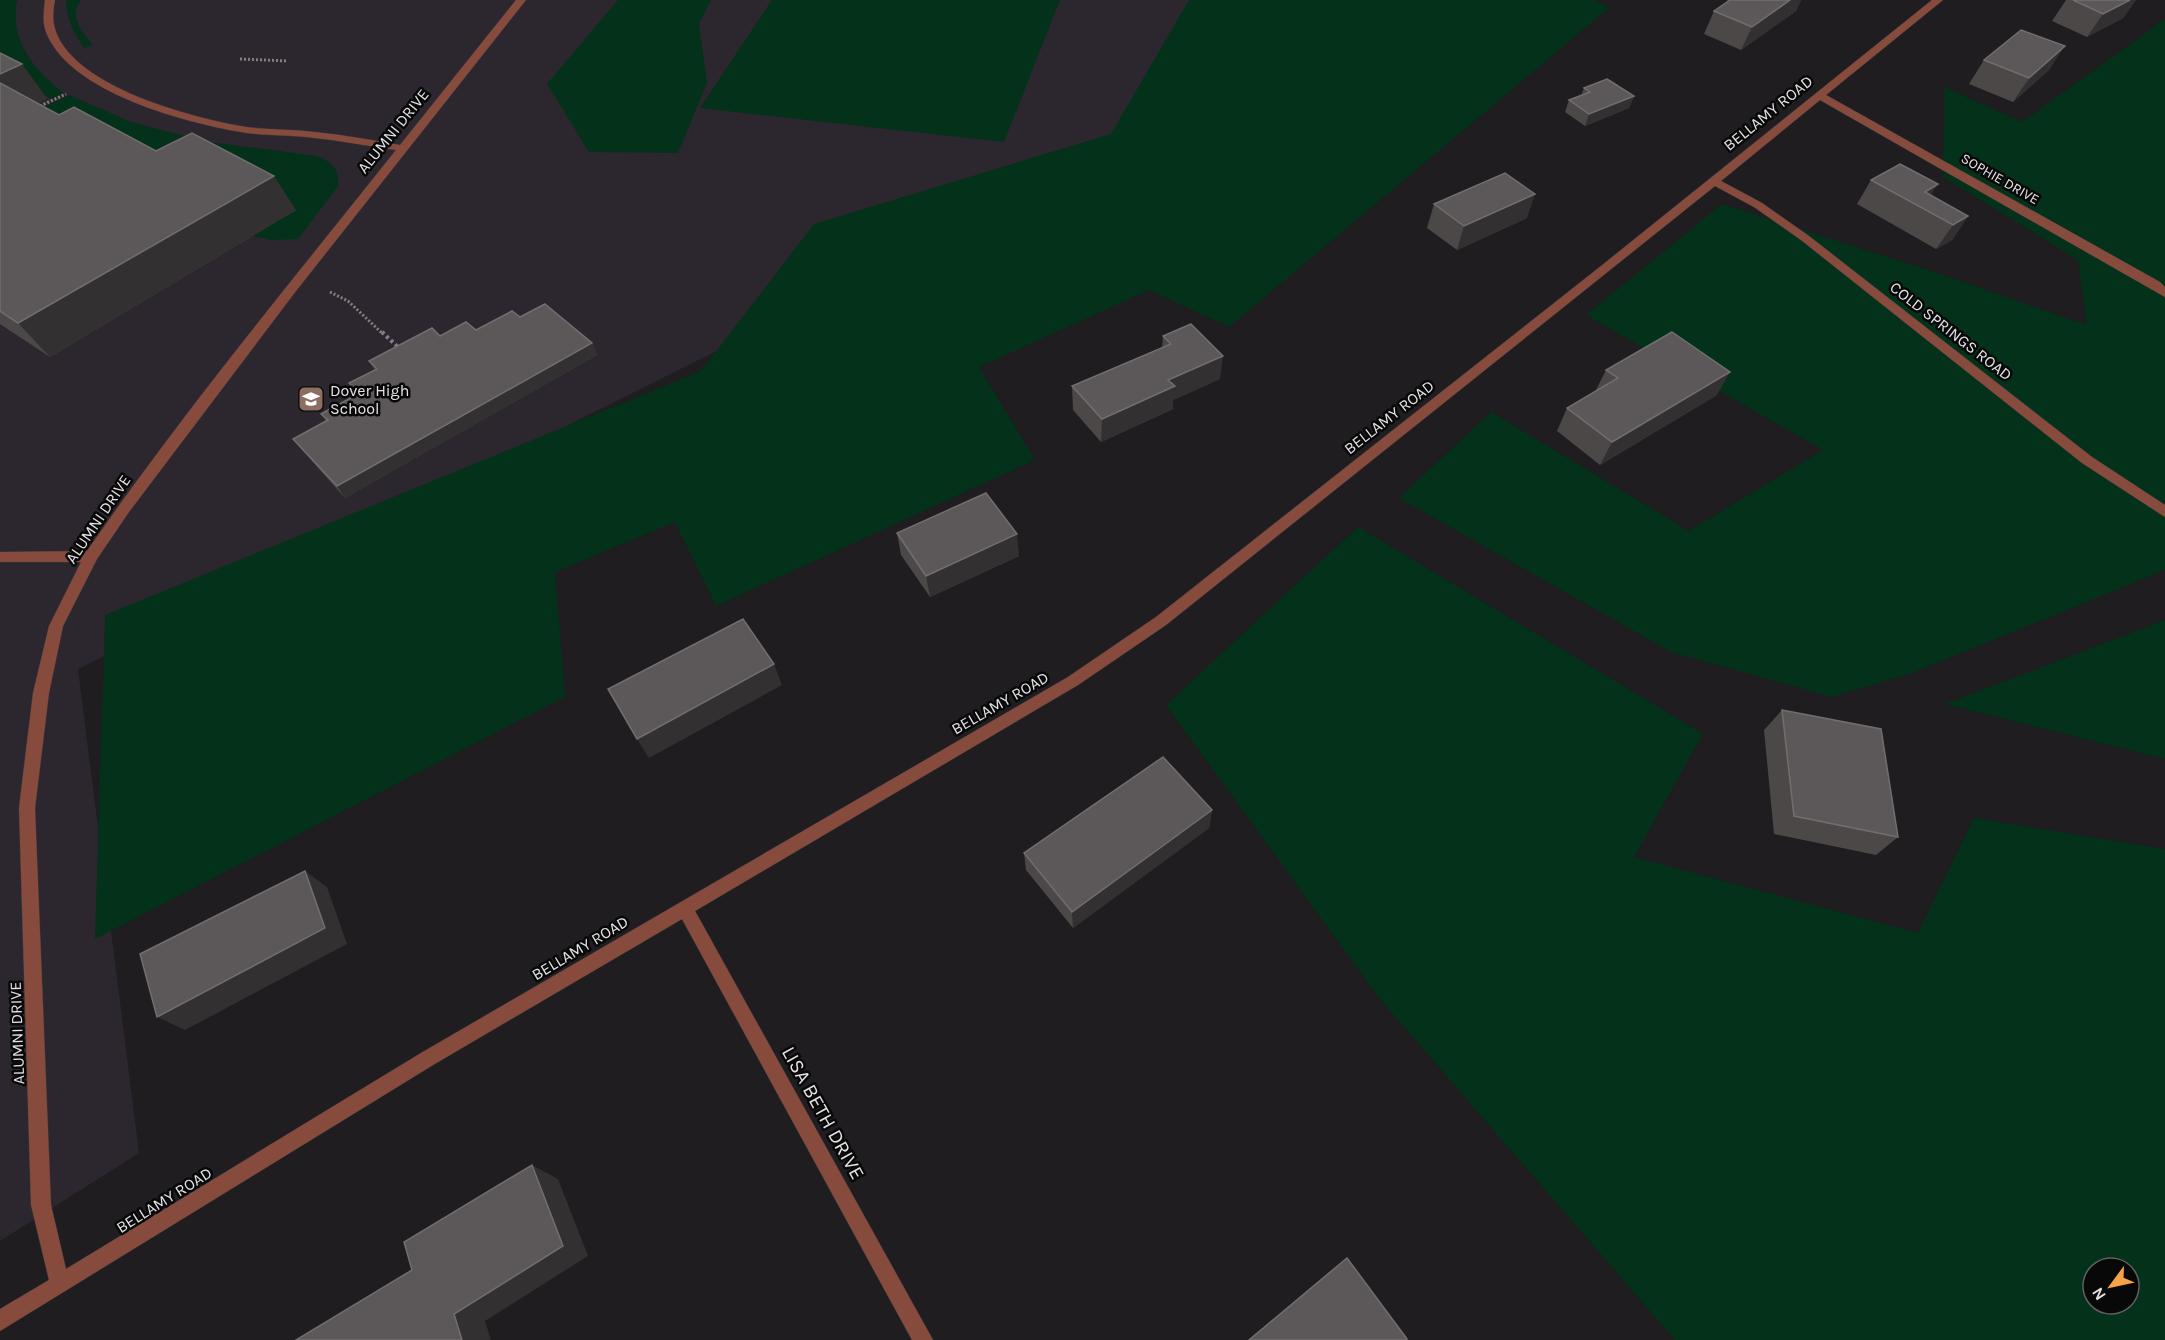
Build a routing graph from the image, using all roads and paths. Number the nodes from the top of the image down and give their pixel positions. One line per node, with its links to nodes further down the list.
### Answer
1 (50, 0): 9 (street)
2 (521, 0): 9 (street, ALUMNI DRIVE)
3 (1938, 0): 7 (street, BELLAMY ROAD)
4 (240, 59): 5 (path)
5 (286, 61)
6 (72, 91): 8 (path)
7 (1818, 95): 10 (street, BELLAMY ROAD); 11 (street, SOPHIE DRIVE)
8 (33, 110)
9 (402, 148): 15 (street, ALUMNI DRIVE)
10 (1714, 180): 14 (street, COLD SPRINGS ROAD); 17 (street, BELLAMY ROAD)
11 (2162, 287)
12 (327, 291): 13 (path)
13 (407, 357)
14 (2165, 512)
15 (92, 556): 16 (street); 18 (street, ALUMNI DRIVE)
16 (0, 557)
17 (684, 907): 18 (street, BELLAMY ROAD); 20 (street, LISA BETH DRIVE)
18 (60, 1285): 19 (street, BELLAMY ROAD)
19 (0, 1321)
20 (923, 1340)

